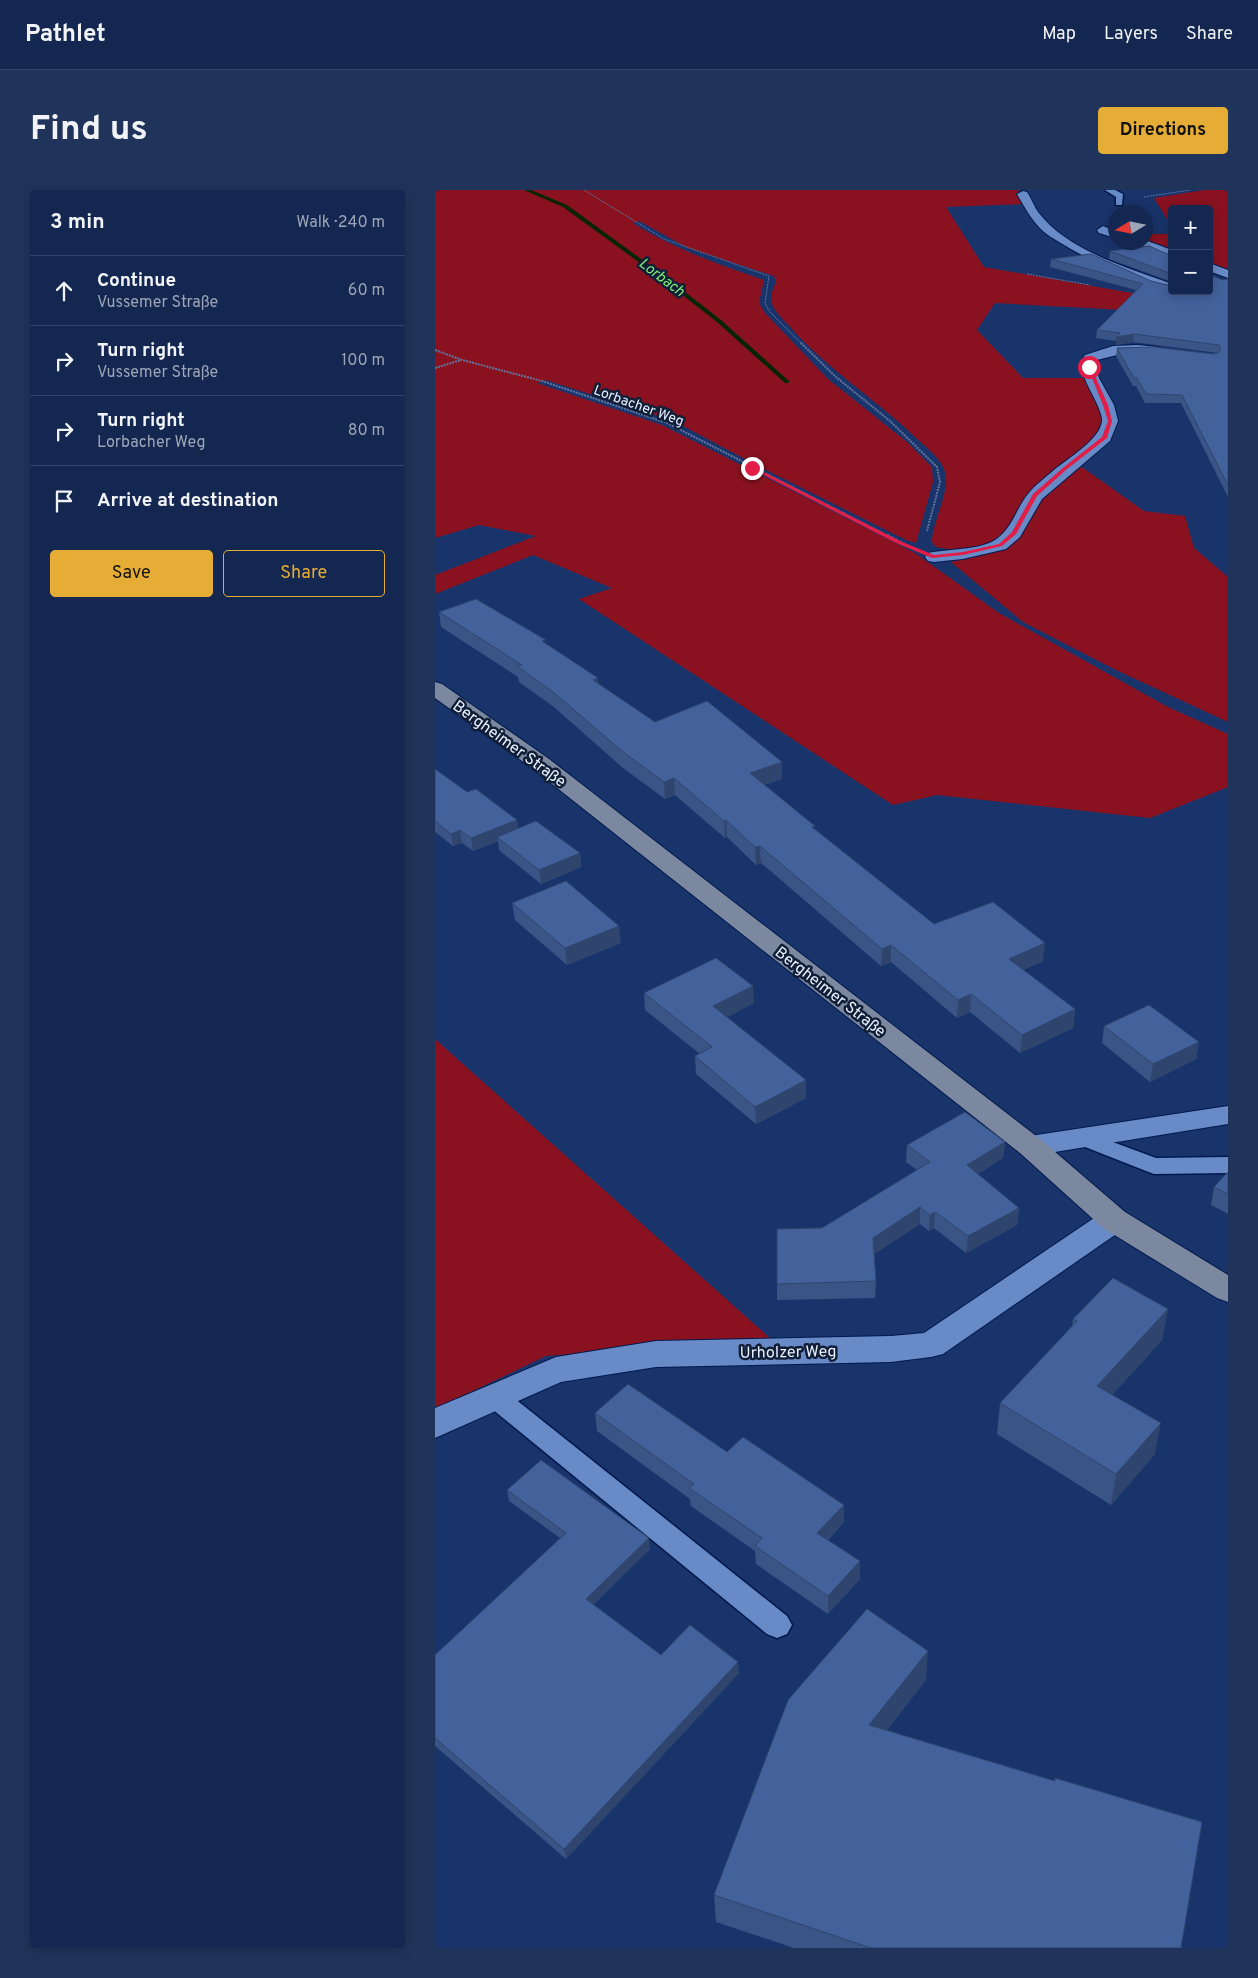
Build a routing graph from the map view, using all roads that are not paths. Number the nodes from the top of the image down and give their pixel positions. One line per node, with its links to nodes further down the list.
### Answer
1 (1109, 190): 3 (lane)
2 (1023, 194): 10 (street)
3 (1119, 203)
4 (1103, 230): 5 (street)
5 (1108, 232)
6 (1153, 247): 7 (street)
7 (1168, 253)
8 (1213, 268): 9 (street)
9 (1228, 274)
10 (1168, 287)
11 (1166, 352): 12 (street)
12 (934, 557)
13 (435, 688): 16 (street, Bergheimer Straße)
14 (1228, 1115): 15 (street)
15 (1083, 1138): 16 (street); 17 (lane)
16 (1030, 1146): 18 (street, Bergheimer Straße)
17 (1228, 1165)
18 (1114, 1220): 19 (street, Bergheimer Straße); 20 (street, Urholzer Weg)
19 (1228, 1290)
20 (495, 1397): 21 (street, Urholzer Weg); 22 (lane)
21 (435, 1424)
22 (777, 1625)

